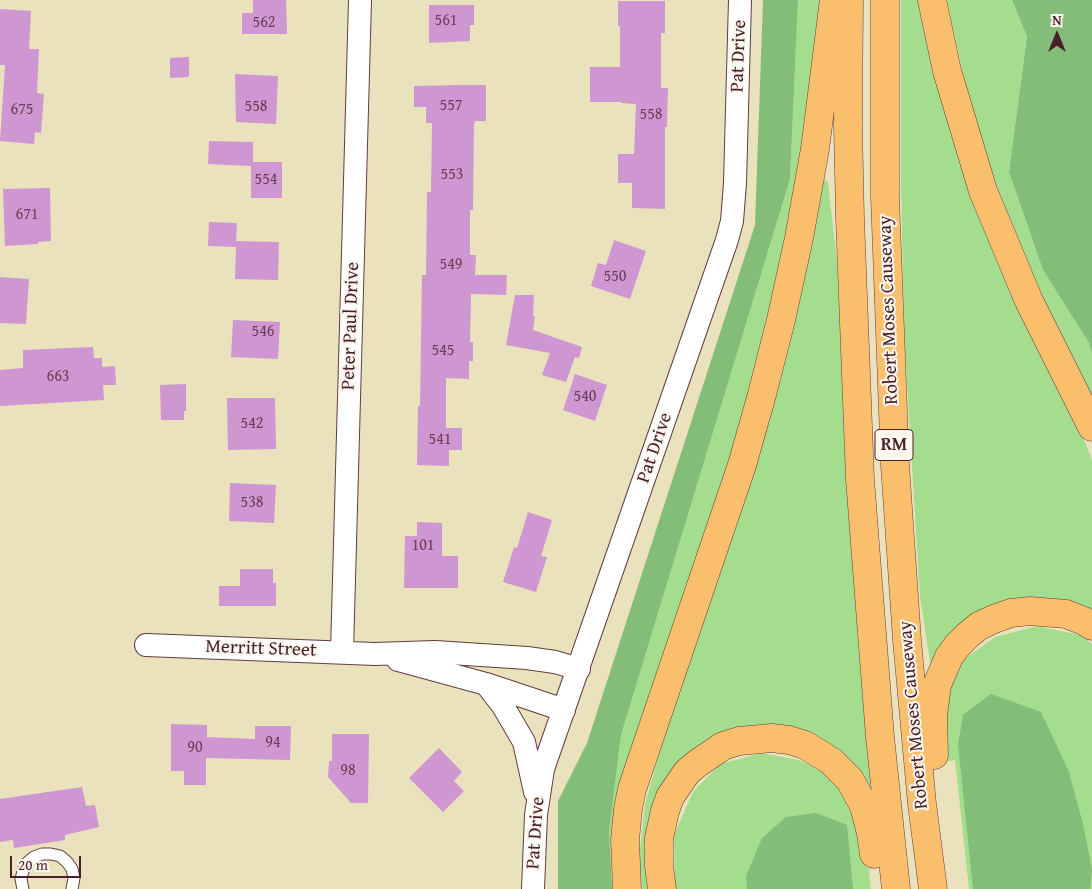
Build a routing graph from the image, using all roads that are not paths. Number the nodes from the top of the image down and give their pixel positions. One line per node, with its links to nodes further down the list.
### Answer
1 (360, 0): 10 (street, Peter Paul Drive)
2 (740, 0): 12 (street, Pat Drive)
3 (834, 0): 19 (highway)
4 (849, 0): 22 (highway, Robert Moses Causeway / RM)
5 (885, 0): 23 (highway, Robert Moses Causeway / RM)
6 (932, 0): 7 (highway)
7 (1092, 427)
8 (1092, 626): 23 (highway)
9 (146, 645): 10 (street, Merritt Street)
10 (342, 652): 11 (street, Merritt Street)
11 (375, 654): 12 (street, Merritt Street); 13 (street, Merritt Street)
12 (579, 669): 14 (street, Pat Drive)
13 (486, 684): 14 (street, Merritt Street); 15 (street)
14 (564, 710): 15 (street, Pat Drive)
15 (537, 800): 18 (street, Pat Drive)
16 (23, 889): 17 (lane)
17 (72, 889)
18 (533, 889)
19 (627, 889)
20 (662, 889): 21 (highway)
21 (878, 889)
22 (896, 889)
23 (933, 889)

